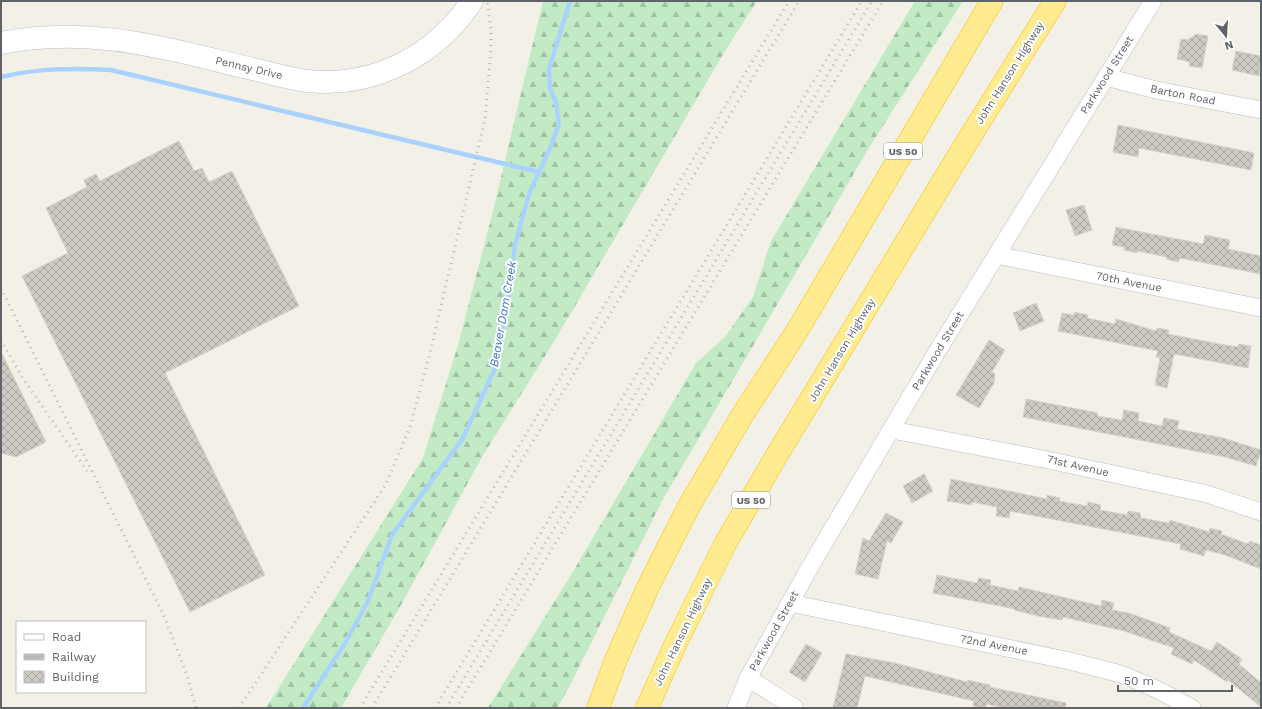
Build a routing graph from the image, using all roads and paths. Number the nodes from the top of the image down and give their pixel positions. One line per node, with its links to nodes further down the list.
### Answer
1 (472, 1): 5 (main road, Pennsy Drive)
2 (992, 1): 14 (highway, US 50)
3 (1055, 1): 15 (highway, John Hanson Highway / US 50)
4 (1153, 1): 6 (street, Parkwood Street)
5 (1, 43)
6 (1106, 77): 7 (street, Barton Road); 8 (street, Parkwood Street)
7 (1261, 110)
8 (996, 255): 9 (street, 70th Avenue); 10 (street, Parkwood Street)
9 (1261, 308)
10 (892, 430): 11 (street, 71st Avenue); 12 (street, Parkwood Street)
11 (1261, 512)
12 (790, 603): 13 (street, Parkwood Street); 18 (street, 72nd Avenue)
13 (748, 678): 16 (street, Parkwood Street); 17 (street)
14 (598, 708)
15 (647, 708)
16 (736, 708)
17 (796, 708)
18 (1192, 708)

